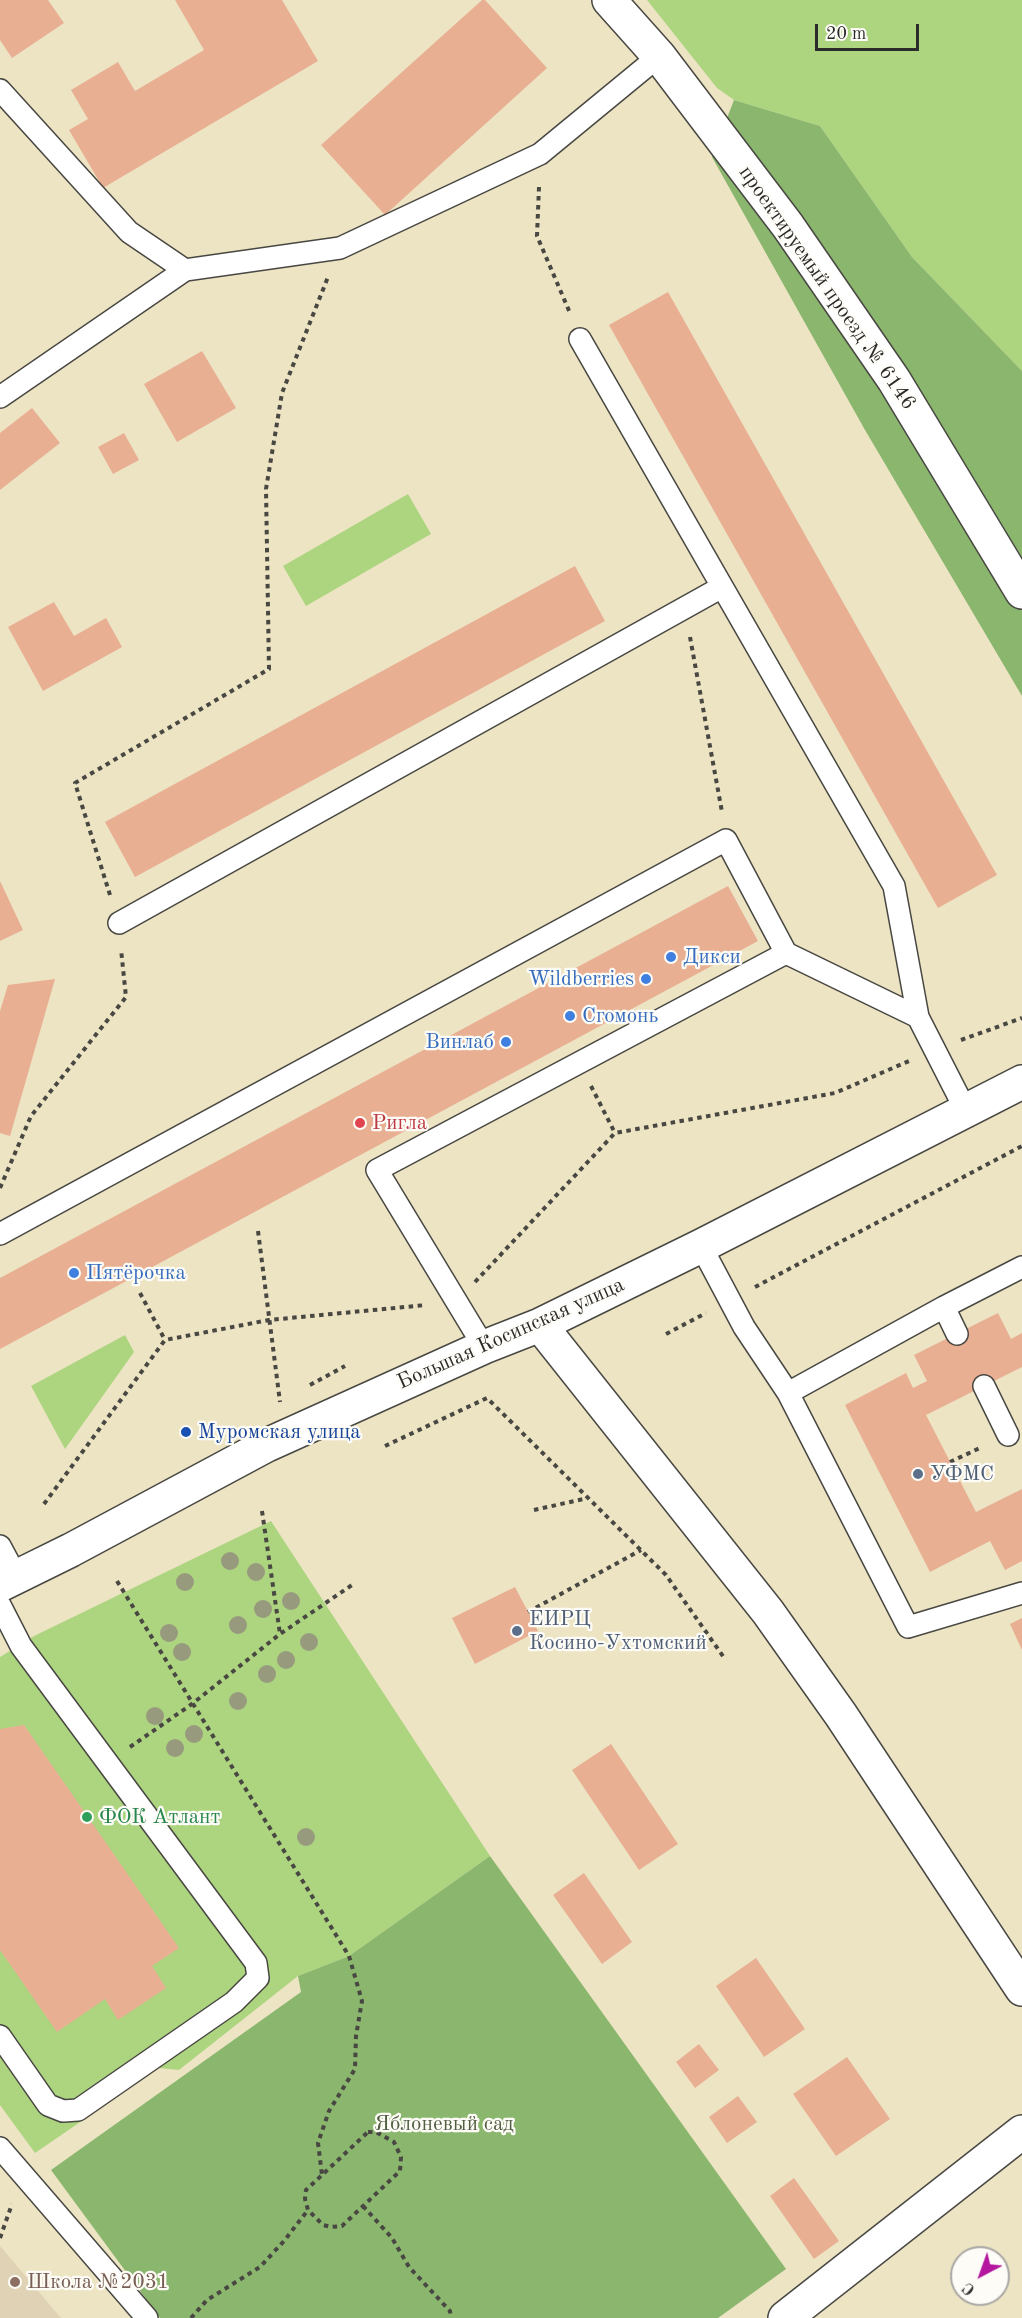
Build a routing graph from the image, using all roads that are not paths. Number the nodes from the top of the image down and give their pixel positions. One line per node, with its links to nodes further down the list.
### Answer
1 (609, 0): 2 (street, проектируемый проезд № 6146)
2 (659, 56): 4 (lane); 8 (street, проектируемый проезд № 6146)
3 (0, 90): 4 (lane)
4 (185, 270): 6 (lane)
5 (580, 339): 7 (lane)
6 (0, 397)
7 (722, 587): 9 (lane); 11 (lane)
8 (1022, 592)
9 (119, 923)
10 (786, 953): 11 (lane); 14 (lane); 20 (lane)
11 (918, 1017): 13 (lane)
12 (1022, 1082): 13 (street, Большая Косинская улица)
13 (966, 1111): 15 (street, Большая Косинская улица)
14 (0, 1234)
15 (702, 1246): 18 (street, Большая Косинская улица); 22 (lane)
16 (1022, 1267): 17 (lane)
17 (944, 1307): 19 (lane); 22 (lane)
18 (540, 1325): 20 (street, Большая Косинская улица); 28 (street)
19 (957, 1334)
20 (484, 1347): 25 (street, Большая Косинская улица)
21 (984, 1386): 23 (lane)
22 (788, 1393): 26 (lane)
23 (1008, 1435)
24 (0, 1546): 25 (lane)
25 (8, 1581)
26 (1022, 1593)
27 (0, 1605): 29 (lane)
28 (1022, 1989)
29 (0, 2036)
30 (1022, 2132): 33 (street)
31 (0, 2148): 32 (lane)
32 (147, 2318)
33 (785, 2318)

